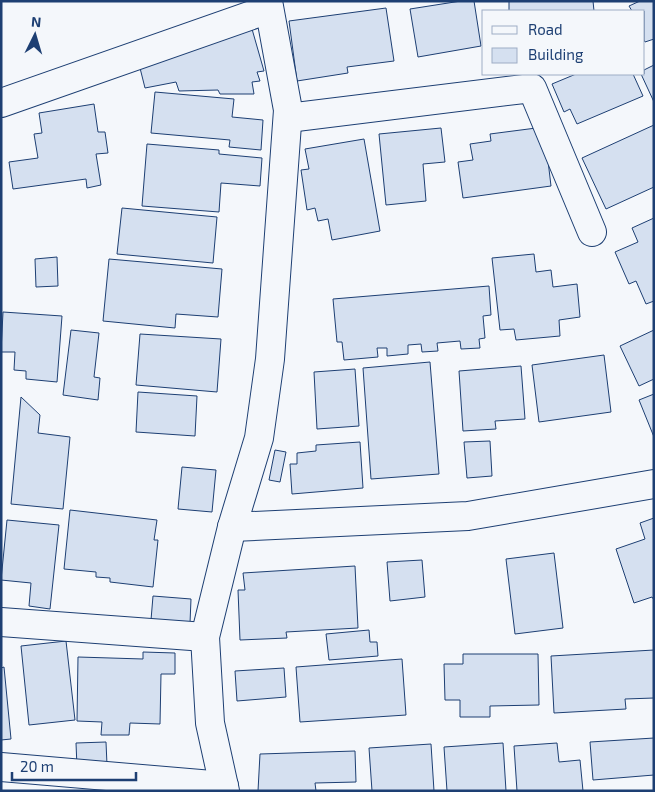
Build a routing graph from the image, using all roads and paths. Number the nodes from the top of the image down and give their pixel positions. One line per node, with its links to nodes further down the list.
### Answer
1 (269, 5): 2 (street); 3 (street)
2 (1, 103)
3 (288, 118): 4 (street); 6 (street)
4 (592, 232)
5 (654, 484): 6 (street)
6 (232, 527): 8 (street)
7 (1, 622): 8 (street)
8 (205, 637): 10 (street)
9 (1, 766): 10 (street)
10 (224, 788)

